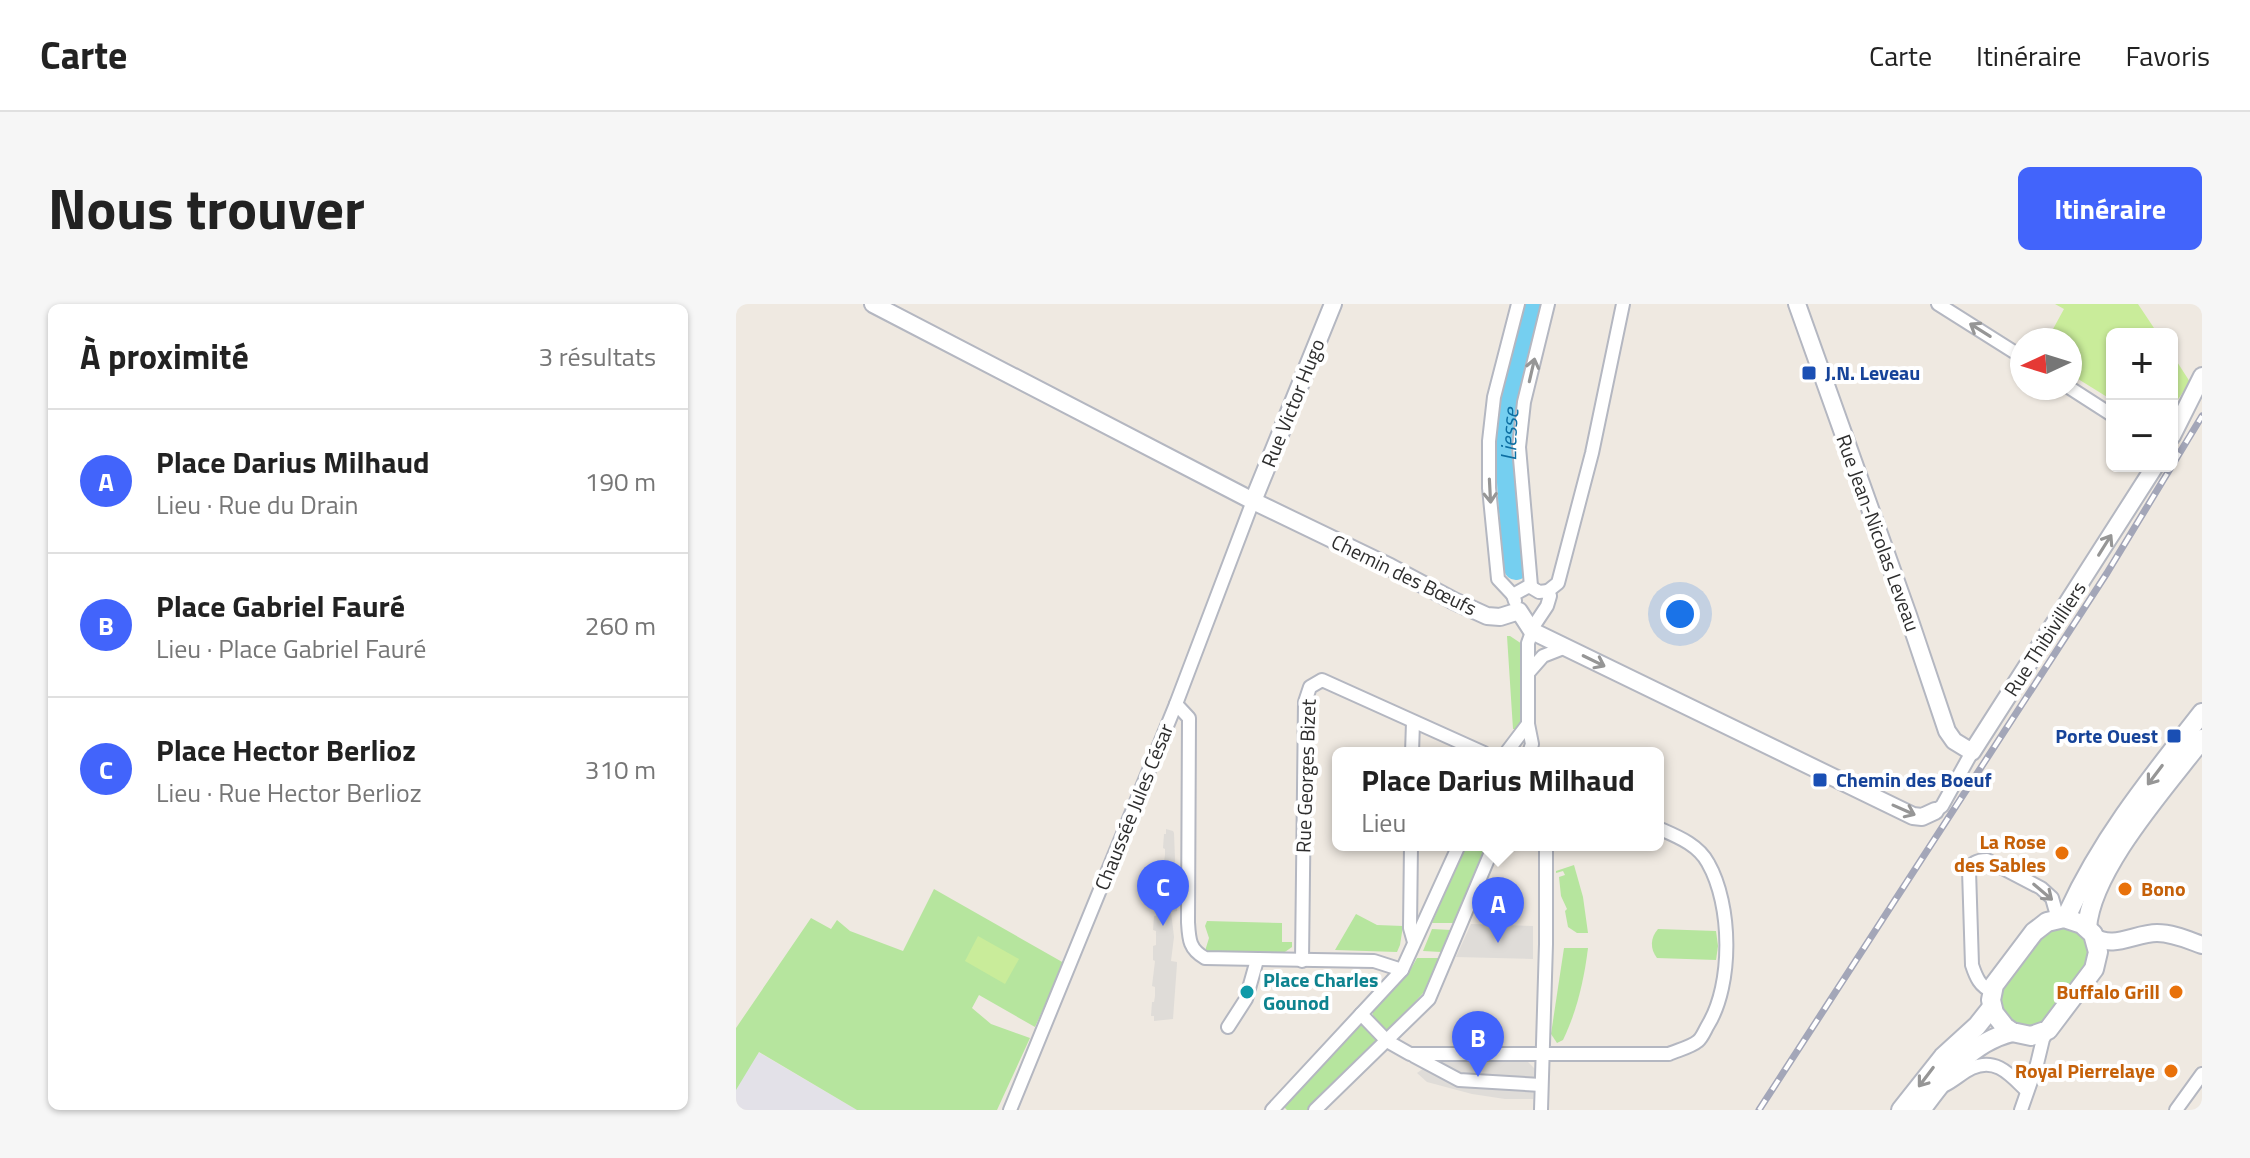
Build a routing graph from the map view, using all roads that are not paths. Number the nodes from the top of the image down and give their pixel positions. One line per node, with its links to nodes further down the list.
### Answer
1 (873, 304): 14 (street, Chemin des Bœufs)
2 (1333, 304): 14 (street, Rue Victor Hugo)
3 (1518, 304): 17 (street, one-way to 17)
4 (1548, 304): 15 (street, one-way to 4)
5 (1623, 304): 16 (street)
6 (1797, 304): 30 (street, Rue Jean-Nicolas Leveau)
7 (1938, 304): 8 (street, one-way to 7)
8 (2010, 349)
9 (2202, 376): 12 (street)
10 (2082, 396): 11 (street)
11 (2106, 411)
12 (2178, 421)
13 (2151, 472): 30 (street, Rue Thibivilliers, one-way to 13)
14 (1253, 501): 17 (street, Chemin des Bœufs); 21 (street, Chaussée Jules César)
15 (1531, 586): 16 (street); 17 (street)
16 (1548, 591): 18 (street)
17 (1516, 603): 18 (street)
18 (1532, 631): 19 (street); 20 (street)
19 (1566, 647): 20 (street); 31 (street, one-way to 31)
20 (1529, 672): 24 (street)
21 (1176, 704): 43 (street); 59 (street, Chaussée Jules César)
22 (2202, 713): 37 (main road, one-way to 37)
23 (1413, 722): 26 (street); 27 (street, Rue Georges Bizet); 44 (street, Rue Georges Bizet)
24 (1528, 724): 28 (street); 29 (street)
25 (2202, 739): 38 (main road)
26 (1412, 747)
27 (1470, 747)
28 (1511, 747)
29 (1531, 747)
30 (1972, 752): 31 (street, Rue Thibivilliers)
31 (1935, 811)
32 (1664, 831): 52 (street)
33 (1411, 851): 39 (street)
34 (1456, 851): 39 (street)
35 (1491, 851): 51 (street)
36 (1546, 851): 52 (street)
37 (2061, 918): 38 (main road); 46 (main road); 46 (street, one-way to 37)
38 (2090, 932): 40 (street); 42 (main road)
39 (1414, 942): 45 (street)
40 (2114, 942): 41 (street); 42 (street)
41 (2202, 945)
42 (2097, 959): 49 (main road)
43 (1257, 960): 44 (street); 48 (street)
44 (1302, 961): 45 (street)
45 (1402, 970): 47 (street)
46 (1992, 999): 50 (main road); 63 (main road, one-way to 63)
47 (1361, 1014): 51 (street); 60 (street)
48 (1228, 1027)
49 (2048, 1030): 50 (main road); 54 (street)
50 (2017, 1033): 54 (street); 57 (main road)
51 (1387, 1041): 53 (street); 61 (street)
52 (1542, 1053): 53 (street); 56 (street)
53 (1410, 1054): 56 (street)
54 (2039, 1060): 58 (street)
55 (2202, 1074): 66 (street)
56 (1541, 1085): 62 (street)
57 (1936, 1090): 58 (street); 64 (main road)
58 (2027, 1091): 65 (street)
59 (1010, 1110)
60 (1272, 1110)
61 (1315, 1110)
62 (1541, 1110)
63 (1901, 1110)
64 (1921, 1110)
65 (2021, 1110)
66 (2176, 1110)

